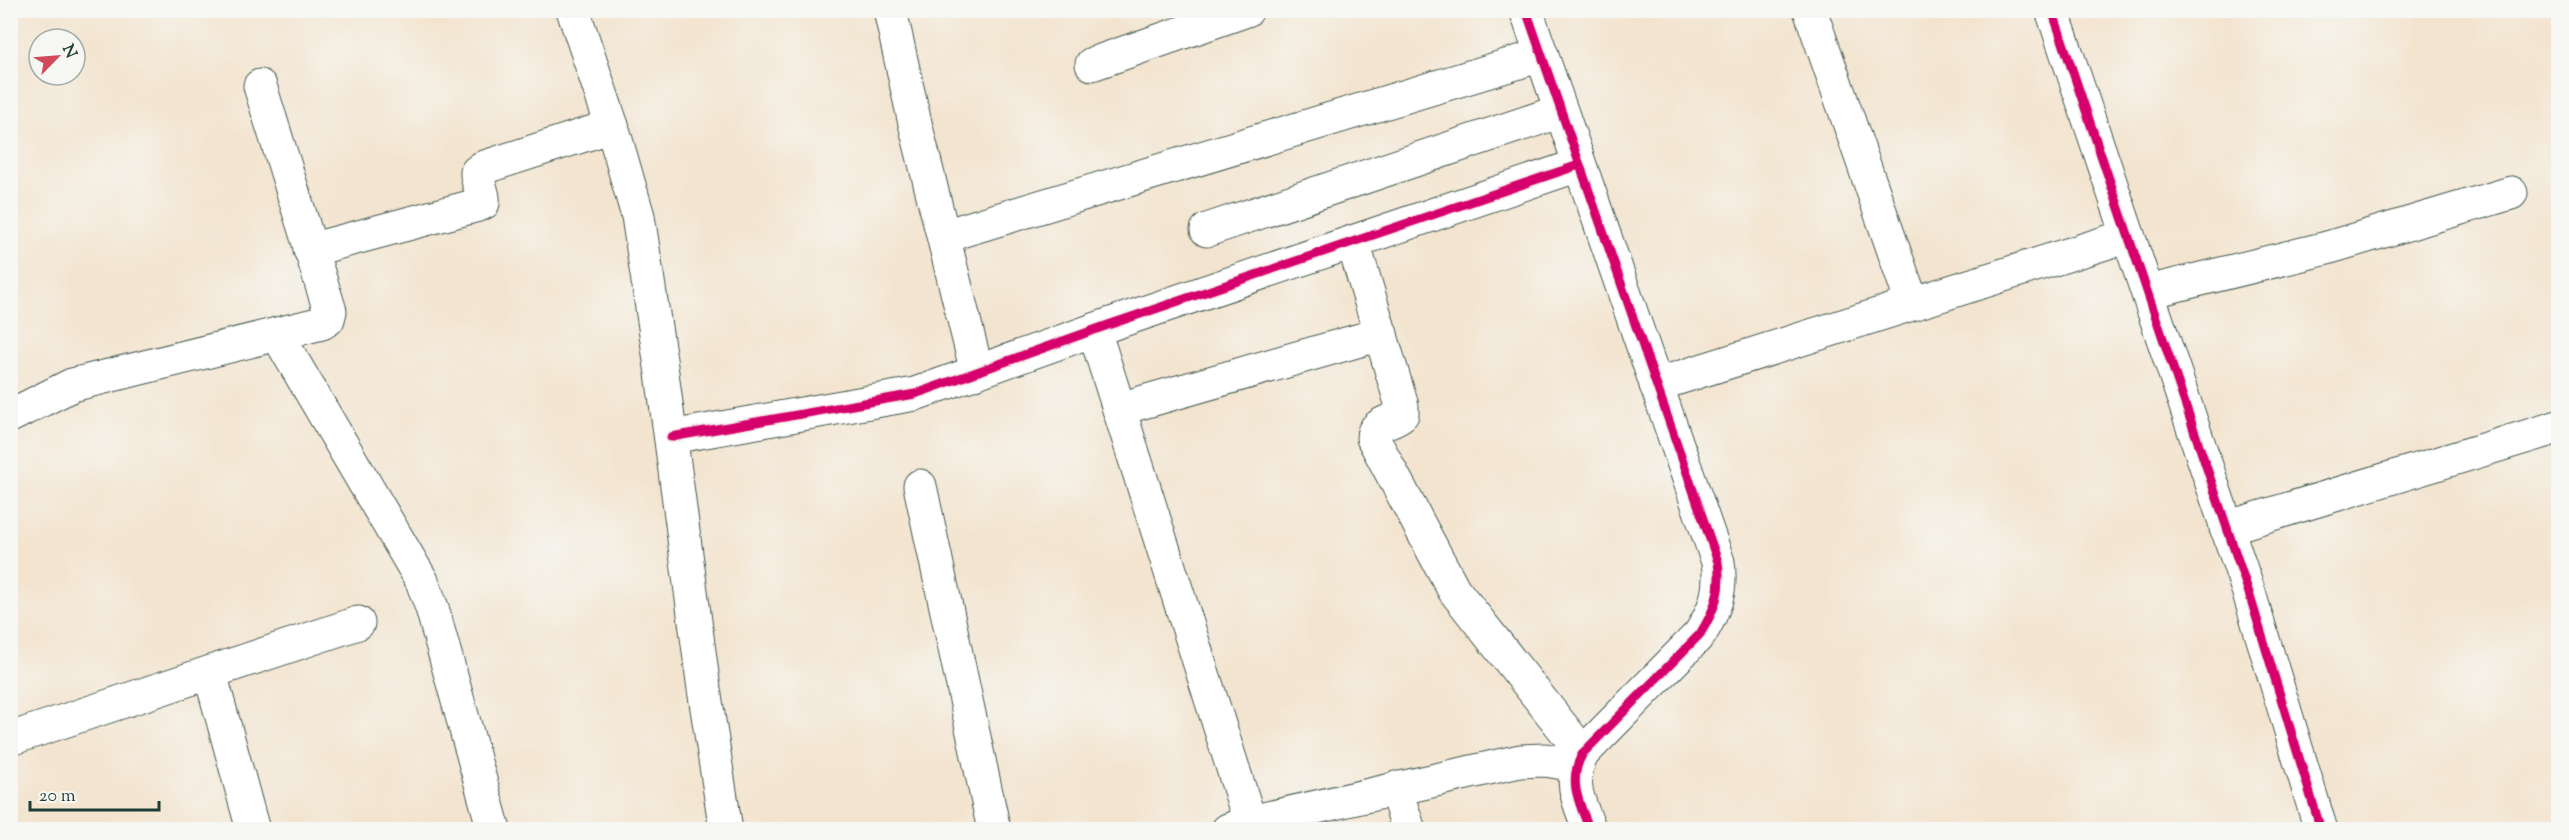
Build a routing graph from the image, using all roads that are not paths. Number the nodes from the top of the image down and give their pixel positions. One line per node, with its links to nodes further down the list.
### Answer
1 (573, 10): 11 (street)
2 (890, 10): 15 (street)
3 (1246, 10): 8 (street)
4 (1526, 10): 7 (street)
5 (1810, 10): 20 (street)
6 (2052, 10): 16 (street)
7 (1542, 55): 10 (street); 15 (street)
8 (1092, 64)
9 (260, 86): 18 (street)
10 (1561, 111): 12 (street); 14 (street)
11 (612, 126): 18 (street); 29 (street)
12 (1579, 165): 17 (street); 25 (street)
13 (2511, 193): 19 (street)
14 (1207, 230)
15 (944, 236): 24 (street)
16 (2127, 236): 19 (street); 20 (street)
17 (1353, 242): 21 (street); 23 (street)
18 (310, 250): 22 (street)
19 (2148, 292): 31 (street)
20 (1912, 303): 25 (street)
21 (1094, 330): 24 (street); 26 (street)
22 (277, 334): 27 (street); 39 (street)
23 (1381, 334): 26 (street); 35 (street)
24 (977, 372): 29 (street)
25 (1656, 385): 35 (street)
26 (1119, 409): 37 (street)
27 (10, 416)
28 (2559, 427): 31 (street)
29 (671, 437): 40 (street)
30 (920, 486): 41 (street)
31 (2226, 528): 44 (street)
32 (358, 623): 33 (street)
33 (210, 673): 34 (street); 38 (street)
34 (10, 739)
35 (1579, 759): 36 (street); 43 (street)
36 (1395, 788): 37 (street); 42 (street)
37 (1239, 826)
38 (253, 830)
39 (494, 830)
40 (726, 830)
41 (993, 830)
42 (1409, 830)
43 (1590, 830)
44 (2321, 830)

